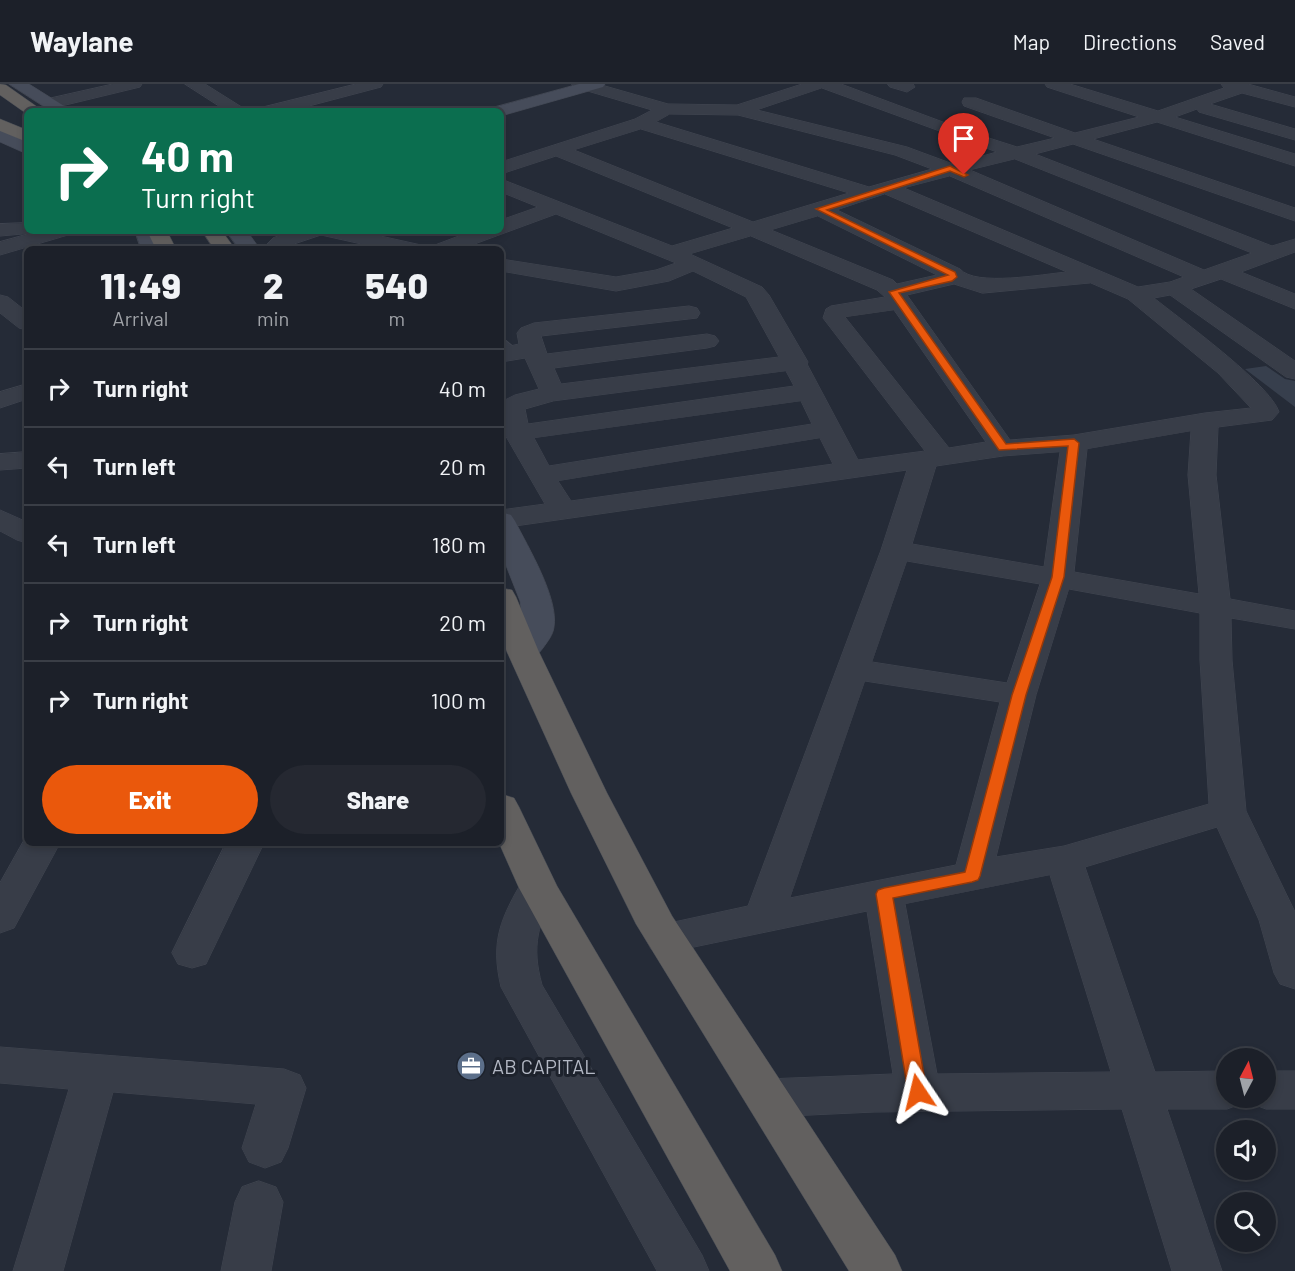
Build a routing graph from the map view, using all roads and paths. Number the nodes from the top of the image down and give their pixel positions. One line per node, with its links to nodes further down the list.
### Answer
1 (134, 84): 20 (street)
2 (193, 84): 21 (street)
3 (375, 84): 22 (street)
4 (819, 84): 26 (street)
5 (826, 84): 39 (street)
6 (1053, 84): 28 (street)
7 (1276, 84): 12 (street)
8 (20, 85): 19 (main road)
9 (576, 85): 23 (main road); 24 (main road); 25 (street)
10 (1235, 86): 16 (street); 17 (street)
11 (0, 88): 18 (highway)
12 (1295, 89)
13 (986, 92): 27 (street)
14 (1165, 96): 17 (street)
15 (970, 102): 31 (street)
16 (1295, 102)
17 (1197, 105): 28 (street); 34 (street)
18 (47, 108)
19 (48, 108)
20 (52, 108)
21 (234, 108)
22 (282, 108)
23 (501, 108)
24 (501, 108)
25 (667, 109): 26 (street); 29 (street)
26 (738, 110): 43 (street)
27 (1052, 112)
28 (1158, 117): 32 (street); 41 (street)
29 (641, 123): 38 (street); 46 (street)
30 (0, 124): 35 (highway)
31 (1075, 128): 32 (street); 39 (street); 49 (street)
32 (1107, 129): 36 (street)
33 (0, 135): 37 (main road)
34 (1295, 135)
35 (24, 136)
36 (1138, 141)
37 (24, 147)
38 (557, 150): 42 (street); 52 (street)
39 (1017, 153): 43 (street); 64 (street)
40 (1191, 160): 44 (street)
41 (1295, 160)
42 (506, 163)
43 (950, 169): 46 (street); 70 (street)
44 (1243, 177)
45 (504, 186): 47 (street)
46 (878, 190): 48 (street); 72 (street)
47 (556, 207): 50 (street); 66 (street)
48 (820, 209): 52 (street); 73 (street)
49 (1295, 215)
50 (504, 226)
51 (24, 229): 53 (street)
52 (752, 229): 66 (street); 76 (street)
53 (0, 230)
54 (62, 234): 63 (street)
55 (65, 234): 59 (street)
56 (305, 234): 60 (street)
57 (342, 234): 61 (street)
58 (483, 234): 62 (street)
59 (38, 246)
60 (278, 246)
61 (400, 246)
62 (450, 246)
63 (0, 249)
64 (1288, 249): 70 (street)
65 (24, 252): 67 (street)
66 (671, 253): 68 (street)
67 (0, 259)
68 (693, 264): 71 (street); 83 (street)
69 (504, 266): 71 (street)
70 (1214, 275): 74 (street); 78 (street)
71 (661, 276): 79 (street)
72 (1093, 276): 73 (street); 75 (street)
73 (953, 277): 76 (street)
74 (1174, 288): 75 (street); 85 (street)
75 (1136, 294): 90 (street)
76 (897, 297): 94 (street); 95 (street)
77 (0, 302): 80 (street)
78 (1295, 302)
79 (689, 313): 81 (street); 82 (street)
80 (24, 321)
81 (707, 340): 82 (street); 84 (street)
82 (518, 352): 88 (street)
83 (796, 362): 84 (street); 87 (street)
84 (728, 370): 88 (street)
85 (1295, 372)
86 (24, 392): 89 (street)
87 (808, 392): 91 (street); 92 (street)
88 (553, 393): 92 (street)
89 (0, 400)
90 (1205, 421): 93 (street); 108 (street)
91 (827, 429): 98 (street); 99 (street)
92 (518, 434): 99 (street)
93 (1074, 443): 94 (street); 106 (street)
94 (1003, 448): 95 (street)
95 (933, 458): 98 (street); 105 (street)
96 (24, 460): 97 (street)
97 (0, 462)
98 (851, 471): 100 (street)
99 (542, 475): 100 (street)
100 (562, 510): 102 (street)
101 (0, 519): 104 (street)
102 (504, 520)
103 (504, 527): 110 (main road)
104 (24, 532)
105 (896, 550): 106 (street); 111 (street)
106 (1058, 577): 108 (street); 112 (street)
107 (504, 604): 110 (highway)
108 (1215, 605): 109 (street); 113 (street)
109 (1295, 620)
110 (523, 652): 124 (highway)
111 (852, 669): 112 (street); 121 (street)
112 (1019, 695): 118 (street)
113 (1228, 811): 117 (street); 123 (street)
114 (504, 814): 119 (highway)
115 (39, 846): 122 (street)
116 (244, 846): 125 (street)
117 (1064, 860): 118 (street); 129 (street)
118 (972, 876): 120 (street)
119 (538, 888): 139 (street); 140 (highway)
120 (884, 894): 121 (street); 133 (street)
121 (764, 916): 124 (street)
122 (0, 918)
123 (1287, 921): 126 (street)
124 (665, 938): 134 (highway)
125 (192, 952)
126 (1295, 973)
127 (0, 1065): 128 (street)
128 (96, 1073): 135 (street); 137 (street)
129 (1140, 1090): 130 (street); 133 (street); 142 (street)
130 (1216, 1090)
131 (1276, 1090): 132 (street)
132 (1295, 1090)
133 (918, 1092): 134 (street)
134 (767, 1098): 141 (highway)
135 (265, 1148)
136 (259, 1202): 138 (street)
137 (38, 1271)
138 (246, 1271)
139 (684, 1271)
140 (757, 1271)
141 (877, 1271)
142 (1197, 1271)

